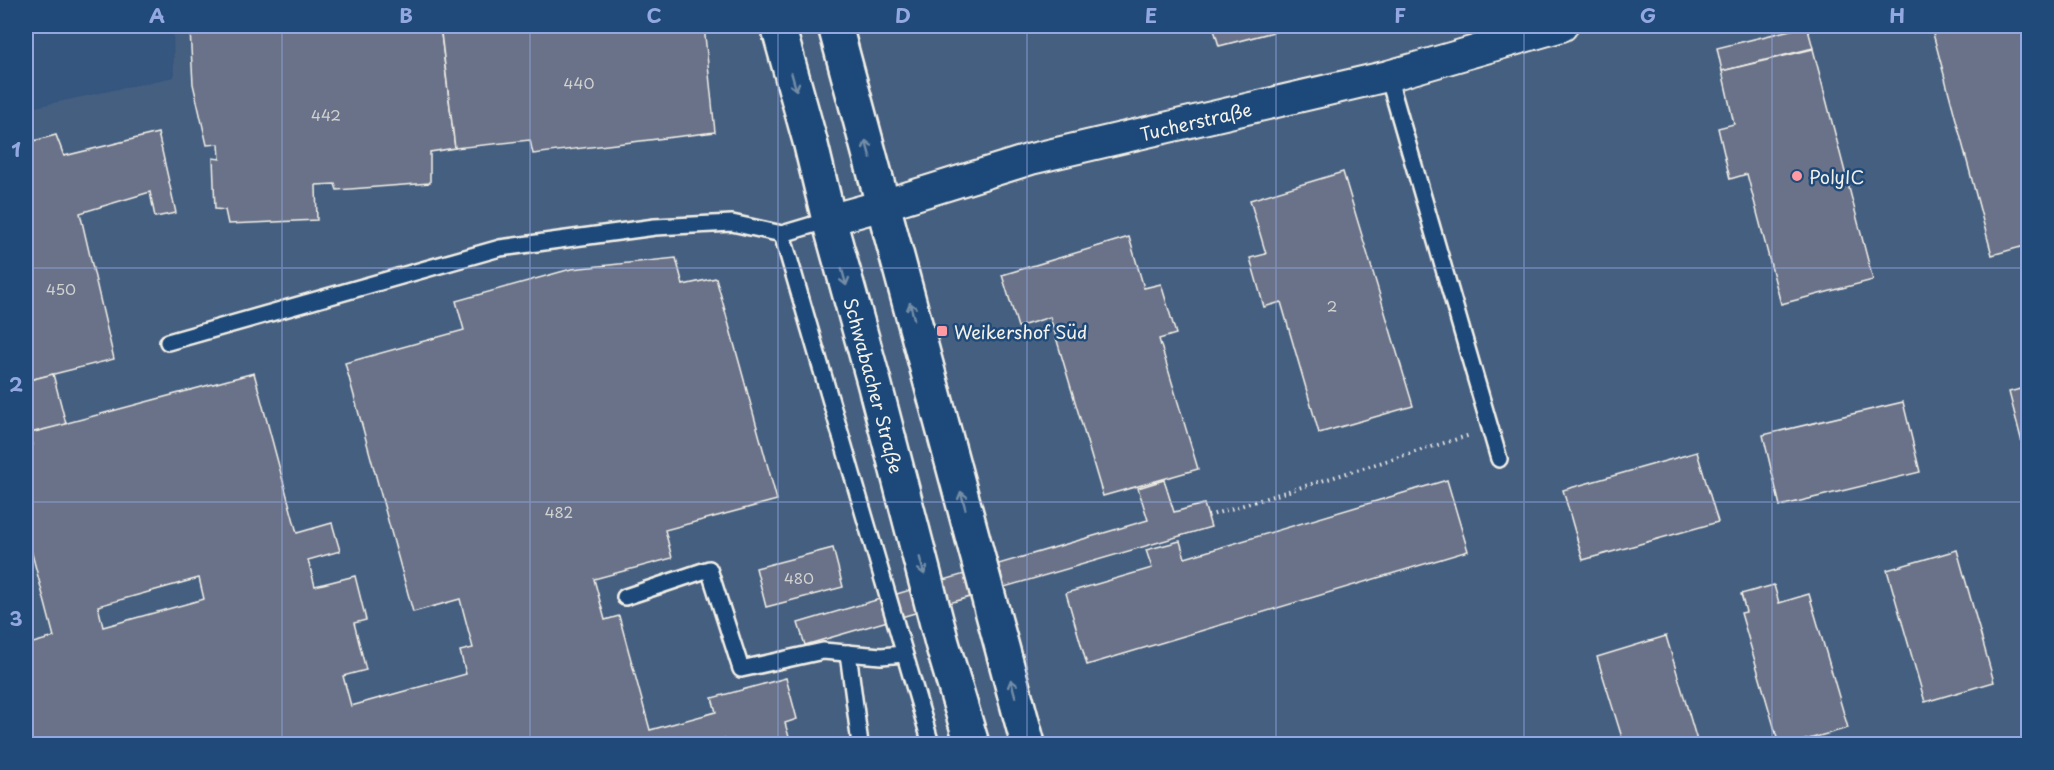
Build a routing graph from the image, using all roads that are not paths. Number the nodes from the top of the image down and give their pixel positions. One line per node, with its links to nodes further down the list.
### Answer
1 (778, 26): 6 (main road, Schwabacher Straße, one-way to 6)
2 (835, 26): 5 (main road, one-way to 2)
3 (1562, 26): 4 (street, Tucherstraße)
4 (1388, 76): 5 (street, Tucherstraße); 9 (lane)
5 (883, 205): 6 (street, Tucherstraße); 16 (main road, one-way to 5)
6 (829, 220): 7 (lane); 15 (main road, Schwabacher Straße, one-way to 15)
7 (782, 234): 8 (lane); 12 (lane)
8 (168, 342)
9 (1499, 459)
10 (625, 597): 11 (lane)
11 (848, 653): 12 (lane); 13 (lane)
12 (904, 654): 14 (lane)
13 (860, 744)
14 (931, 744)
15 (972, 744)
16 (1028, 744)

